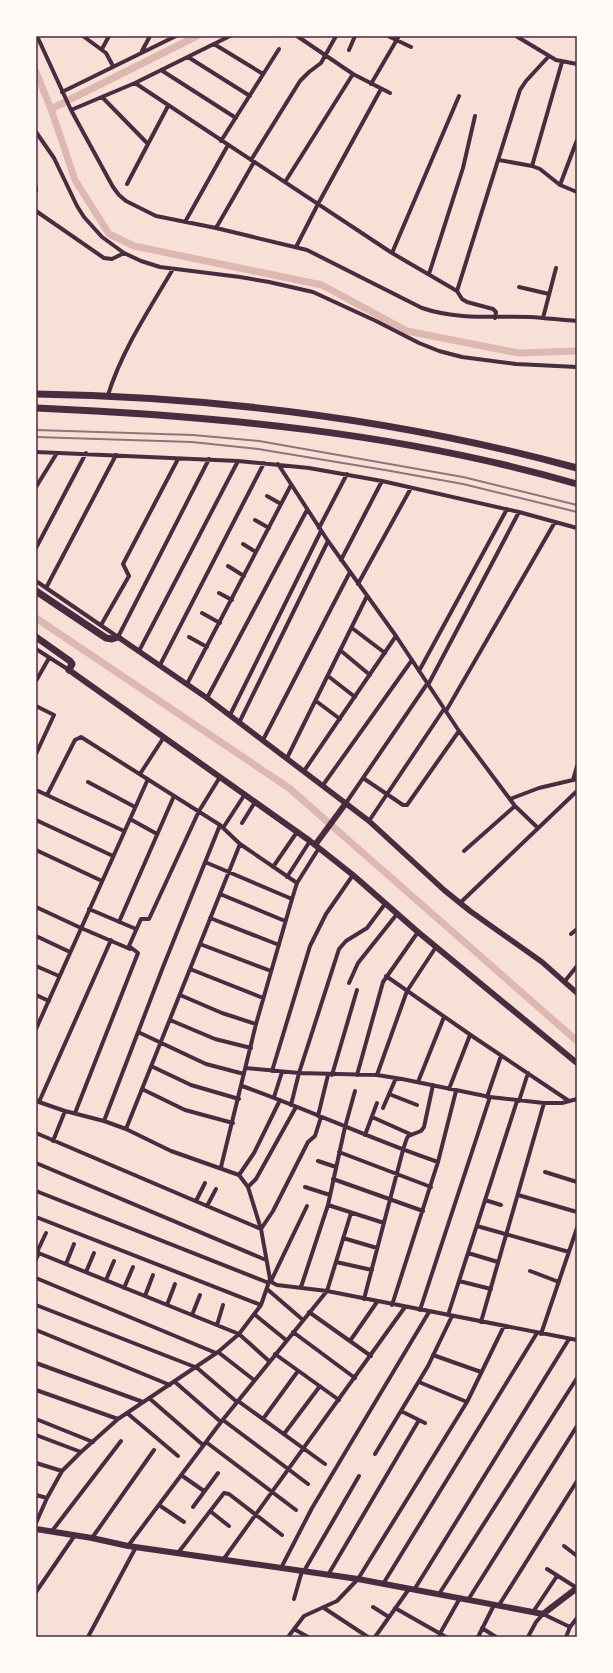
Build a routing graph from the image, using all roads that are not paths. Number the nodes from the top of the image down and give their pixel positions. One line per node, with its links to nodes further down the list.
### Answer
1 (36, 36): 32 (street)
2 (83, 36): 15 (street)
3 (109, 36): 15 (street)
4 (150, 36): 18 (street)
5 (176, 36): 18 (street)
6 (230, 36): 13 (street)
7 (297, 36): 19 (street)
8 (336, 36): 19 (street)
9 (355, 36): 17 (street)
10 (388, 36): 12 (street)
11 (516, 36): 20 (street)
12 (398, 38): 14 (street); 30 (street)
13 (214, 44): 21 (street); 27 (street)
14 (410, 47)
15 (102, 49): 25 (street)
16 (279, 49): 27 (street)
17 (349, 50)
18 (141, 52): 25 (street)
19 (326, 56): 28 (street); 47 (street)
20 (549, 56): 23 (street); 46 (street)
21 (188, 57): 26 (street); 34 (street)
22 (577, 60): 24 (street)
23 (562, 62): 24 (street); 48 (street)
24 (576, 64)
25 (114, 66): 32 (street)
26 (161, 70): 29 (street); 40 (street)
27 (263, 74): 34 (street)
28 (353, 74): 30 (street); 49 (street)
29 (135, 83): 36 (street); 37 (street)
30 (371, 84): 31 (street)
31 (381, 89): 33 (street); 55 (street)
32 (62, 92): 38 (street)
33 (390, 93)
34 (250, 96): 40 (street)
35 (459, 96): 61 (street)
36 (102, 97): 38 (street); 44 (street)
37 (168, 106): 43 (street); 44 (street)
38 (71, 110): 57 (street)
39 (475, 116): 64 (street)
40 (236, 118): 43 (street)
41 (36, 132): 60 (street)
42 (577, 140): 51 (street)
43 (221, 141): 45 (street)
44 (148, 144): 50 (street)
45 (228, 145): 47 (street); 57 (street)
46 (499, 160): 48 (street); 66 (street)
47 (253, 161): 49 (street); 58 (street)
48 (532, 166): 51 (street)
49 (285, 182): 55 (street)
50 (127, 184)
51 (560, 185): 54 (street)
52 (36, 187): 53 (street)
53 (36, 191)
54 (577, 192)
55 (318, 204): 59 (street); 61 (street)
56 (36, 211): 60 (street)
57 (185, 222): 58 (street)
58 (216, 228): 59 (street)
59 (296, 247): 68 (street)
60 (124, 253): 63 (street)
61 (392, 253): 64 (street)
62 (556, 268): 67 (street)
63 (173, 269): 71 (street); 73 (street)
64 (429, 274): 66 (street)
65 (519, 287): 67 (street)
66 (457, 291): 68 (street)
67 (549, 294): 69 (street)
68 (495, 318): 69 (street)
69 (543, 318): 70 (street)
70 (577, 321)
71 (577, 367)
72 (36, 394): 73 (highway)
73 (108, 396): 84 (highway)
74 (36, 408): 87 (highway)
75 (36, 452): 76 (street)
76 (57, 453): 77 (street); 89 (street)
77 (86, 453): 78 (street); 103 (street)
78 (116, 455): 79 (street); 111 (street)
79 (178, 459): 80 (street); 118 (street)
80 (209, 459): 81 (street); 122 (street)
81 (238, 461): 82 (street); 127 (street)
82 (264, 463): 83 (street); 131 (street)
83 (278, 464): 85 (street); 88 (street)
84 (577, 468)
85 (348, 474): 86 (street); 100 (street)
86 (382, 481): 90 (street); 105 (street)
87 (577, 484)
88 (291, 485): 92 (street); 94 (street)
89 (36, 487)
90 (411, 488): 93 (street); 110 (street)
91 (268, 496): 92 (street)
92 (281, 504): 98 (street)
93 (507, 509): 95 (street); 133 (street)
94 (307, 510): 100 (street); 140 (street)
95 (519, 512): 97 (street); 138 (street)
96 (254, 520): 98 (street)
97 (556, 522): 99 (street); 143 (street)
98 (269, 528): 104 (street)
99 (577, 528)
100 (320, 530): 101 (street); 144 (street)
101 (328, 541): 105 (street); 146 (street)
102 (243, 544): 104 (street)
103 (36, 548)
104 (256, 552): 108 (street)
105 (341, 560): 107 (street)
106 (228, 566): 108 (street)
107 (350, 572): 110 (street); 149 (street)
108 (244, 576): 115 (street)
109 (36, 581): 111 (street)
110 (358, 584): 114 (street)
111 (46, 588): 118 (street)
112 (36, 591): 122 (highway)
113 (219, 593): 115 (street)
114 (367, 596): 119 (street); 120 (street)
115 (232, 600): 117 (street)
116 (202, 613): 117 (street)
117 (220, 623): 124 (street)
118 (101, 625): 122 (street)
119 (352, 628): 126 (street); 128 (street)
120 (396, 636): 128 (street); 130 (street)
121 (36, 637): 132 (highway)
122 (118, 637): 127 (street)
123 (190, 637): 124 (street)
124 (207, 647): 137 (street)
125 (36, 649): 129 (street)
126 (340, 650): 134 (street); 135 (street)
127 (139, 651): 131 (street)
128 (385, 653): 134 (street)
129 (49, 658): 132 (street); 136 (street)
130 (412, 660): 133 (street); 161 (street)
131 (160, 665): 137 (street)
132 (69, 670): 148 (main road)
133 (419, 671): 138 (street)
134 (370, 675): 139 (street)
135 (328, 676): 139 (street); 141 (street)
136 (36, 681)
137 (188, 684): 140 (street)
138 (427, 684): 143 (street); 157 (street)
139 (355, 696): 145 (street)
140 (207, 698): 144 (street)
141 (316, 701): 145 (street); 152 (street)
142 (36, 706): 150 (street)
143 (445, 710): 147 (street); 165 (street)
144 (230, 716): 146 (street)
145 (340, 719): 154 (street)
146 (239, 723): 149 (street)
147 (459, 731): 165 (street); 168 (street)
148 (164, 737): 155 (street); 156 (main road)
149 (263, 740): 152 (street)
150 (37, 749): 151 (street)
151 (36, 754)
152 (287, 758): 154 (street)
153 (577, 766): 159 (street)
154 (304, 771): 161 (street)
155 (140, 774): 158 (street); 166 (street)
156 (220, 777): 164 (main road); 173 (street)
157 (363, 778): 165 (street); 170 (street)
158 (148, 779): 167 (street); 172 (street)
159 (575, 780): 168 (street)
160 (88, 782): 172 (street)
161 (323, 785): 170 (street)
162 (36, 790): 166 (street)
163 (577, 791): 179 (street)
164 (245, 794): 169 (main road); 178 (street)
165 (387, 794): 176 (street)
166 (47, 795): 180 (street)
167 (174, 796): 173 (street); 182 (street)
168 (510, 799): 171 (street)
169 (255, 802): 177 (street); 181 (main road)
170 (346, 802): 176 (street); 184 (main road)
171 (515, 806): 179 (street); 186 (street)
172 (135, 807): 174 (street)
173 (199, 811): 178 (street); 206 (street)
174 (130, 819): 180 (street); 182 (street)
175 (36, 820): 187 (street)
176 (369, 820): 197 (street)
177 (242, 823)
178 (222, 827): 183 (street); 188 (street)
179 (538, 828): 197 (street)
180 (124, 831): 187 (street)
181 (297, 832): 184 (main road); 189 (street)
182 (158, 834): 204 (street)
183 (240, 844): 189 (street); 190 (street)
184 (315, 845): 191 (main road); 192 (street); 194 (street)
185 (36, 850): 193 (street)
186 (464, 852)
187 (113, 856): 193 (street)
188 (205, 862): 190 (street); 236 (street)
189 (273, 867): 192 (street)
190 (229, 872): 195 (street); 196 (street)
191 (353, 875): 198 (main road); 244 (street)
192 (287, 876): 194 (street)
193 (102, 881): 200 (street)
194 (297, 884): 196 (street)
195 (220, 894): 202 (street); 203 (street)
196 (292, 899): 203 (street)
197 (460, 903): 223 (street)
198 (385, 904): 201 (main road); 246 (street)
199 (36, 907): 205 (street)
200 (90, 909): 204 (street); 205 (street)
201 (397, 914): 208 (main road); 224 (street)
202 (210, 918): 212 (street); 213 (street)
203 (285, 921): 213 (street)
204 (119, 922): 206 (street)
205 (81, 928): 211 (street); 216 (street)
206 (136, 929): 215 (street)
207 (577, 929): 209 (street)
208 (418, 932): 214 (main road); 222 (street)
209 (571, 934)
210 (36, 936): 216 (street)
211 (111, 940): 215 (street); 268 (street)
212 (200, 944): 219 (street); 220 (street)
213 (279, 945): 220 (street)
214 (436, 947): 226 (street); 241 (main road)
215 (130, 949): 276 (street)
216 (70, 952): 221 (street)
217 (36, 966): 221 (street)
218 (577, 966): 223 (street)
219 (190, 969): 229 (street); 230 (street)
220 (271, 971): 230 (street)
221 (59, 976): 231 (street)
222 (386, 976): 226 (street); 250 (street)
223 (565, 981): 227 (street)
224 (349, 983)
225 (357, 990): 249 (street)
226 (407, 991): 232 (street); 251 (street)
227 (577, 993)
228 (36, 995): 231 (street)
229 (180, 995): 233 (street); 234 (street)
230 (264, 998): 234 (street)
231 (49, 1001): 235 (street)
232 (444, 1017): 237 (street); 253 (street)
233 (170, 1020): 238 (street); 239 (street)
234 (256, 1024): 239 (street)
235 (36, 1027)
236 (138, 1032): 238 (street); 279 (street)
237 (470, 1035): 240 (street); 256 (street)
238 (161, 1042): 242 (street); 247 (street)
239 (251, 1048): 243 (street)
240 (501, 1056): 248 (street); 261 (street)
241 (577, 1063)
242 (151, 1066): 257 (street); 263 (street)
243 (246, 1068): 244 (street); 247 (street)
244 (272, 1071): 245 (street)
245 (282, 1072): 246 (street); 262 (street)
246 (299, 1073): 249 (street); 271 (street)
247 (244, 1074): 254 (street)
248 (528, 1074): 266 (street); 267 (street)
249 (330, 1075): 250 (street); 277 (street)
250 (357, 1075): 251 (street)
251 (377, 1075): 252 (street)
252 (396, 1078): 253 (street); 260 (street)
253 (418, 1082): 255 (street)
254 (242, 1086): 262 (street); 263 (street)
255 (433, 1086): 256 (street); 284 (street)
256 (449, 1089): 259 (street)
257 (142, 1090): 280 (street); 282 (street)
258 (355, 1091): 281 (street)
259 (456, 1091): 261 (street); 290 (street)
260 (389, 1094): 272 (street); 274 (street)
261 (488, 1097): 266 (street); 363 (street)
262 (274, 1098): 265 (street)
263 (239, 1099): 280 (street)
264 (577, 1099): 267 (street)
265 (280, 1100): 271 (street); 296 (street)
266 (518, 1101): 270 (street); 308 (street)
267 (569, 1101): 270 (street)
268 (38, 1102): 275 (street)
269 (377, 1103): 278 (street)
270 (544, 1104): 306 (street)
271 (291, 1105): 273 (street)
272 (417, 1105)
273 (296, 1107): 277 (street); 300 (street)
274 (383, 1108)
275 (65, 1111): 276 (street); 286 (street)
276 (75, 1113): 279 (street)
277 (319, 1117): 281 (street); 321 (street)
278 (372, 1117): 284 (street); 285 (street)
279 (104, 1121): 282 (street)
280 (233, 1123): 292 (street)
281 (345, 1127): 285 (street); 288 (street)
282 (126, 1129): 292 (street)
283 (36, 1133): 286 (street)
284 (410, 1134): 287 (street)
285 (365, 1135): 287 (street)
286 (53, 1141): 309 (street)
287 (403, 1150): 290 (street); 295 (street)
288 (339, 1152): 293 (street); 295 (street)
289 (318, 1161): 293 (street)
290 (438, 1162): 302 (street)
291 (36, 1163): 332 (street)
292 (222, 1167): 296 (street)
293 (336, 1167): 297 (street)
294 (545, 1172): 298 (street)
295 (396, 1174): 302 (street); 307 (street)
296 (239, 1175): 300 (street)
297 (334, 1180): 305 (street); 307 (street)
298 (577, 1182)
299 (205, 1183): 309 (street)
300 (248, 1187): 321 (street)
301 (305, 1187): 305 (street)
302 (431, 1187): 314 (street)
303 (216, 1189): 311 (street)
304 (36, 1190): 344 (street)
305 (330, 1195): 313 (street)
306 (518, 1195): 315 (street); 323 (street)
307 (390, 1199): 314 (street); 318 (street)
308 (485, 1200): 310 (street); 319 (street)
309 (196, 1202): 311 (street)
310 (501, 1205)
311 (207, 1206): 321 (street)
312 (307, 1206): 344 (street)
313 (328, 1206): 316 (street); 348 (street)
314 (423, 1211): 357 (street)
315 (577, 1212)
316 (351, 1213): 318 (street); 324 (street)
317 (36, 1217): 361 (street)
318 (384, 1223): 326 (street)
319 (477, 1226): 323 (street); 330 (street)
320 (577, 1228): 328 (street)
321 (261, 1229): 332 (street)
322 (46, 1233): 327 (street)
323 (506, 1235): 328 (street); 335 (street)
324 (343, 1238): 326 (street); 334 (street)
325 (74, 1244): 336 (street)
326 (377, 1248): 338 (street)
327 (37, 1252): 331 (street); 336 (street)
328 (569, 1252): 346 (street)
329 (94, 1253): 340 (street)
330 (468, 1254): 335 (street); 345 (street)
331 (36, 1259)
332 (266, 1260): 344 (street)
333 (114, 1261): 343 (street)
334 (336, 1262): 338 (street); 352 (street)
335 (498, 1262): 351 (street)
336 (66, 1264): 340 (street)
337 (133, 1267): 349 (street)
338 (372, 1270): 355 (street)
339 (530, 1271): 346 (street)
340 (86, 1272): 343 (street)
341 (153, 1275): 354 (street)
342 (36, 1278): 381 (street)
343 (106, 1280): 349 (street)
344 (270, 1281): 348 (street); 350 (street)
345 (459, 1281): 351 (street); 368 (street)
346 (559, 1282): 375 (street)
347 (175, 1284): 359 (street)
348 (301, 1287): 352 (street)
349 (124, 1288): 354 (street)
350 (267, 1289): 361 (street); 369 (street)
351 (491, 1289): 370 (street)
352 (327, 1291): 355 (street); 364 (street)
353 (200, 1295): 367 (street)
354 (145, 1296): 359 (street)
355 (364, 1299): 356 (street)
356 (377, 1302): 357 (street); 380 (street)
357 (392, 1304): 362 (street)
358 (36, 1305): 387 (street)
359 (167, 1305): 367 (street)
360 (223, 1305): 371 (street)
361 (260, 1305): 366 (street)
362 (405, 1307): 363 (street); 384 (street)
363 (420, 1310): 365 (street)
364 (310, 1312): 369 (street); 380 (street)
365 (429, 1312): 368 (street); 454 (street)
366 (254, 1314): 376 (street); 378 (street)
367 (192, 1315): 371 (street)
368 (450, 1316): 370 (street); 383 (street)
369 (303, 1320): 374 (street)
370 (481, 1322): 372 (street)
371 (217, 1325): 376 (street)
372 (504, 1326): 375 (street); 389 (street)
373 (36, 1330): 395 (street)
374 (293, 1332): 378 (street); 390 (street)
375 (539, 1333): 377 (street); 460 (street)
376 (239, 1334): 381 (street); 385 (street)
377 (569, 1339): 379 (street); 462 (street)
378 (286, 1340): 382 (street)
379 (577, 1340)
380 (350, 1341): 384 (street)
381 (217, 1353): 387 (street); 392 (street)
382 (275, 1354): 385 (street); 388 (street)
383 (433, 1355): 389 (street); 394 (street)
384 (371, 1356): 390 (street)
385 (269, 1361): 392 (street)
386 (36, 1363): 401 (street)
387 (196, 1367): 393 (street); 400 (street)
388 (298, 1371): 396 (street); 407 (street)
389 (481, 1372): 402 (street)
390 (355, 1378): 399 (street)
391 (577, 1378): 464 (street)
392 (254, 1380): 400 (street)
393 (175, 1382): 395 (street); 409 (street)
394 (419, 1382): 402 (street); 403 (street)
395 (170, 1386): 398 (street)
396 (320, 1386): 399 (street); 412 (street)
397 (36, 1390): 406 (street)
398 (150, 1398): 401 (street); 416 (street)
399 (339, 1400): 417 (street)
400 (237, 1401): 407 (street); 409 (street)
401 (143, 1402): 404 (street)
402 (467, 1402): 459 (street)
403 (401, 1411): 408 (street); 420 (street)
404 (127, 1413): 406 (street); 421 (street)
405 (36, 1419): 415 (street)
406 (118, 1419): 415 (street)
407 (263, 1419): 412 (street)
408 (419, 1420): 410 (street); 457 (street)
409 (222, 1421): 416 (street); 424 (street)
410 (425, 1423)
411 (577, 1426): 467 (street)
412 (284, 1434): 417 (street)
413 (36, 1435): 419 (street)
414 (120, 1441): 444 (street)
415 (93, 1442): 419 (street)
416 (204, 1444): 427 (street); 432 (street)
417 (304, 1449): 423 (street); 424 (street)
418 (154, 1450): 447 (street)
419 (81, 1452): 425 (street)
420 (374, 1454)
421 (178, 1456)
422 (36, 1463): 425 (street)
423 (325, 1464)
424 (289, 1470): 430 (street); 432 (street)
425 (62, 1471): 434 (street)
426 (218, 1473): 431 (street)
427 (181, 1475): 431 (street); 435 (street)
428 (359, 1476): 456 (street)
429 (577, 1481): 468 (street)
430 (308, 1484)
431 (204, 1492): 436 (street)
432 (273, 1492): 437 (street); 439 (street)
433 (36, 1495): 434 (street)
434 (47, 1498): 441 (street)
435 (159, 1505): 440 (street); 448 (street)
436 (193, 1507)
437 (296, 1510)
438 (210, 1511): 439 (street); 442 (street); 451 (street)
439 (256, 1515): 446 (street); 453 (street)
440 (184, 1522)
441 (36, 1523)
442 (229, 1526)
443 (36, 1529): 444 (main road)
444 (52, 1531): 445 (main road)
445 (74, 1535): 447 (main road); 463 (street)
446 (282, 1535)
447 (92, 1538): 448 (main road)
448 (128, 1546): 450 (main road)
449 (564, 1546): 452 (street)
450 (136, 1547): 451 (main road); 480 (street)
451 (178, 1553): 453 (main road)
452 (577, 1556)
453 (222, 1560): 454 (main road)
454 (281, 1568): 456 (main road)
455 (547, 1569): 458 (street)
456 (303, 1571): 457 (main road); 466 (street)
457 (328, 1575): 459 (main road)
458 (558, 1576): 461 (street); 472 (street)
459 (358, 1579): 460 (main road); 470 (street)
460 (383, 1584): 462 (main road)
461 (577, 1588): 473 (main road)
462 (412, 1589): 464 (main road); 471 (street)
463 (36, 1592)
464 (439, 1594): 465 (main road)
465 (460, 1598): 467 (main road); 479 (street)
466 (294, 1599)
467 (468, 1600): 468 (main road)
468 (497, 1605): 472 (main road); 478 (street)
469 (373, 1607): 474 (street)
470 (324, 1608): 477 (street); 483 (street)
471 (395, 1608): 474 (street); 479 (street)
472 (533, 1612): 473 (main road)
473 (543, 1614): 476 (street); 488 (street)
474 (389, 1617): 484 (street)
475 (577, 1619): 476 (street)
476 (570, 1627): 489 (street)
477 (294, 1628): 481 (street); 482 (street)
478 (482, 1628): 486 (street); 487 (street)
479 (439, 1635): 485 (street)
480 (88, 1637)
481 (288, 1637)
482 (308, 1637)
483 (368, 1637)
484 (375, 1637)
485 (446, 1637)
486 (478, 1637)
487 (496, 1637)
488 (528, 1637)
489 (566, 1637)

